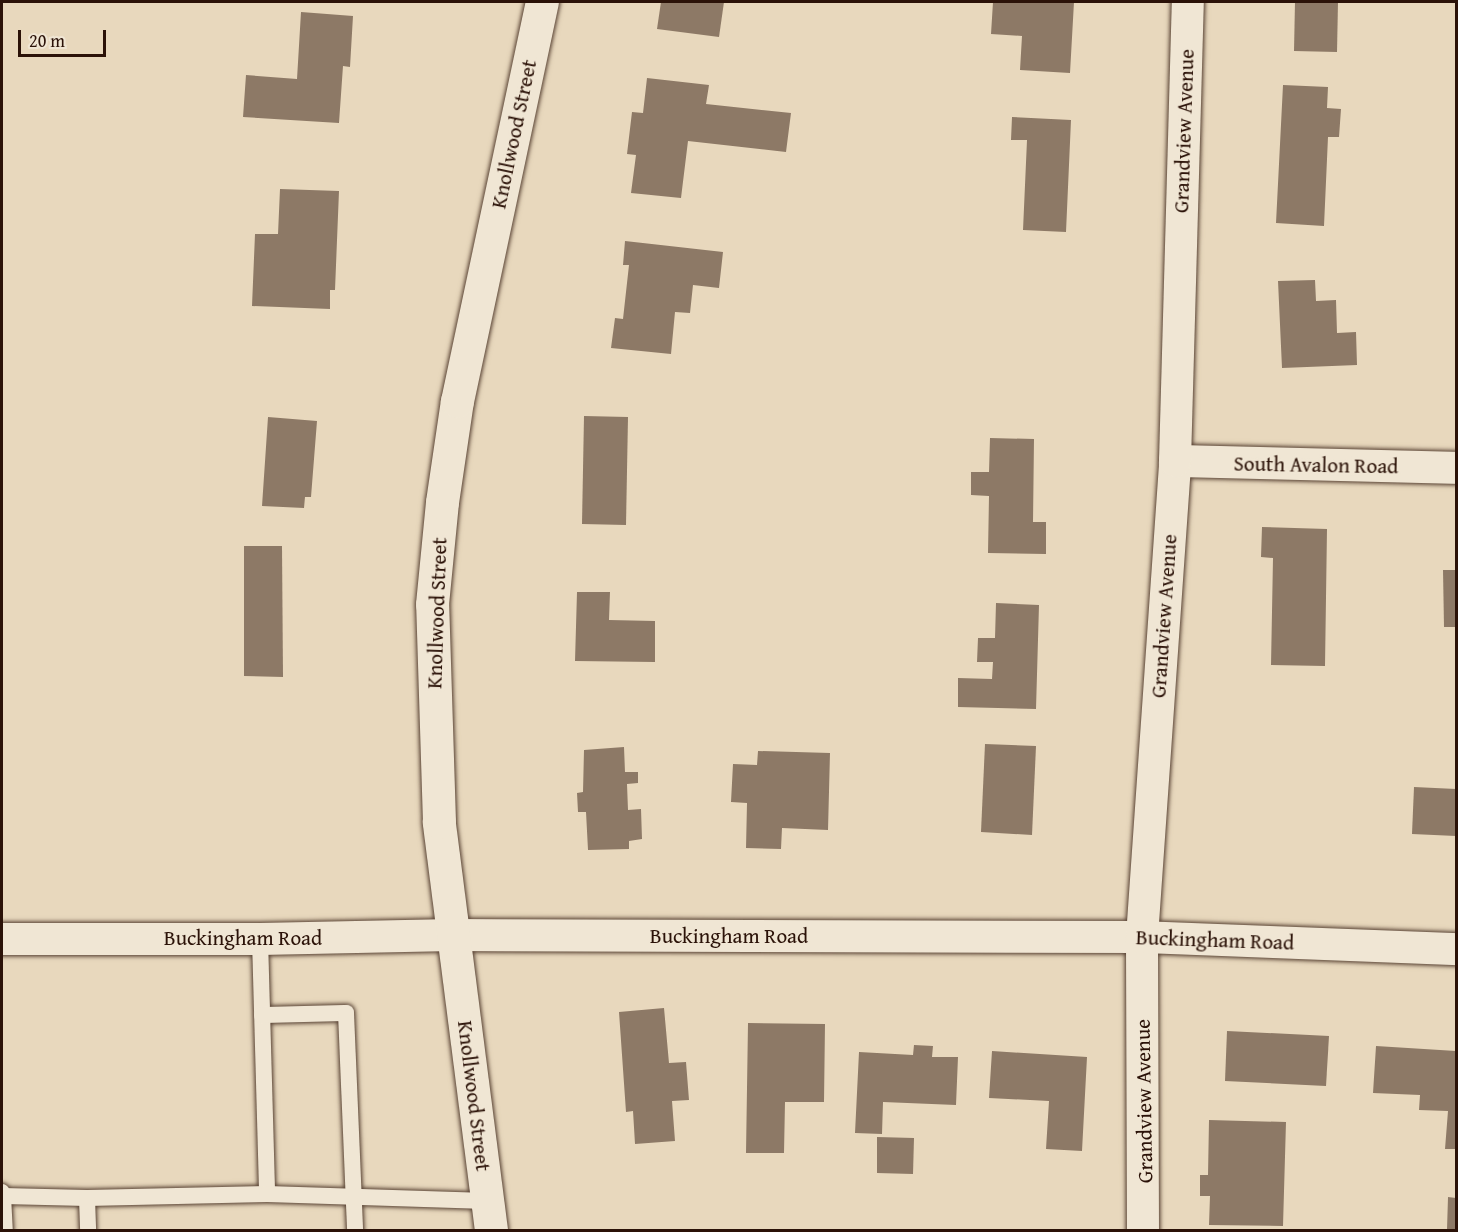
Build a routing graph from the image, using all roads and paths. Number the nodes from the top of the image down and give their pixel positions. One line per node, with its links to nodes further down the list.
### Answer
1 (542, 2): 5 (main road, Knollwood Street)
2 (1188, 2): 3 (street, Grandview Avenue)
3 (1175, 461): 4 (street, South Avalon Road); 6 (street, Grandview Avenue)
4 (1456, 468)
5 (453, 935): 6 (street, Buckingham Road); 8 (street, Buckingham Road); 15 (main road, Knollwood Street)
6 (1142, 937): 9 (street, Buckingham Road); 19 (street, Grandview Avenue)
7 (2, 939): 8 (street, Buckingham Road)
8 (260, 939): 10 (lane)
9 (1456, 949)
10 (262, 1015): 12 (lane); 13 (lane)
11 (2, 1194): 14 (lane); 16 (lane)
12 (267, 1194): 13 (lane); 14 (lane)
13 (353, 1196): 15 (lane); 18 (lane)
14 (87, 1198): 17 (lane)
15 (489, 1216)
16 (5, 1230)
17 (88, 1230)
18 (354, 1230)
19 (1143, 1230)

